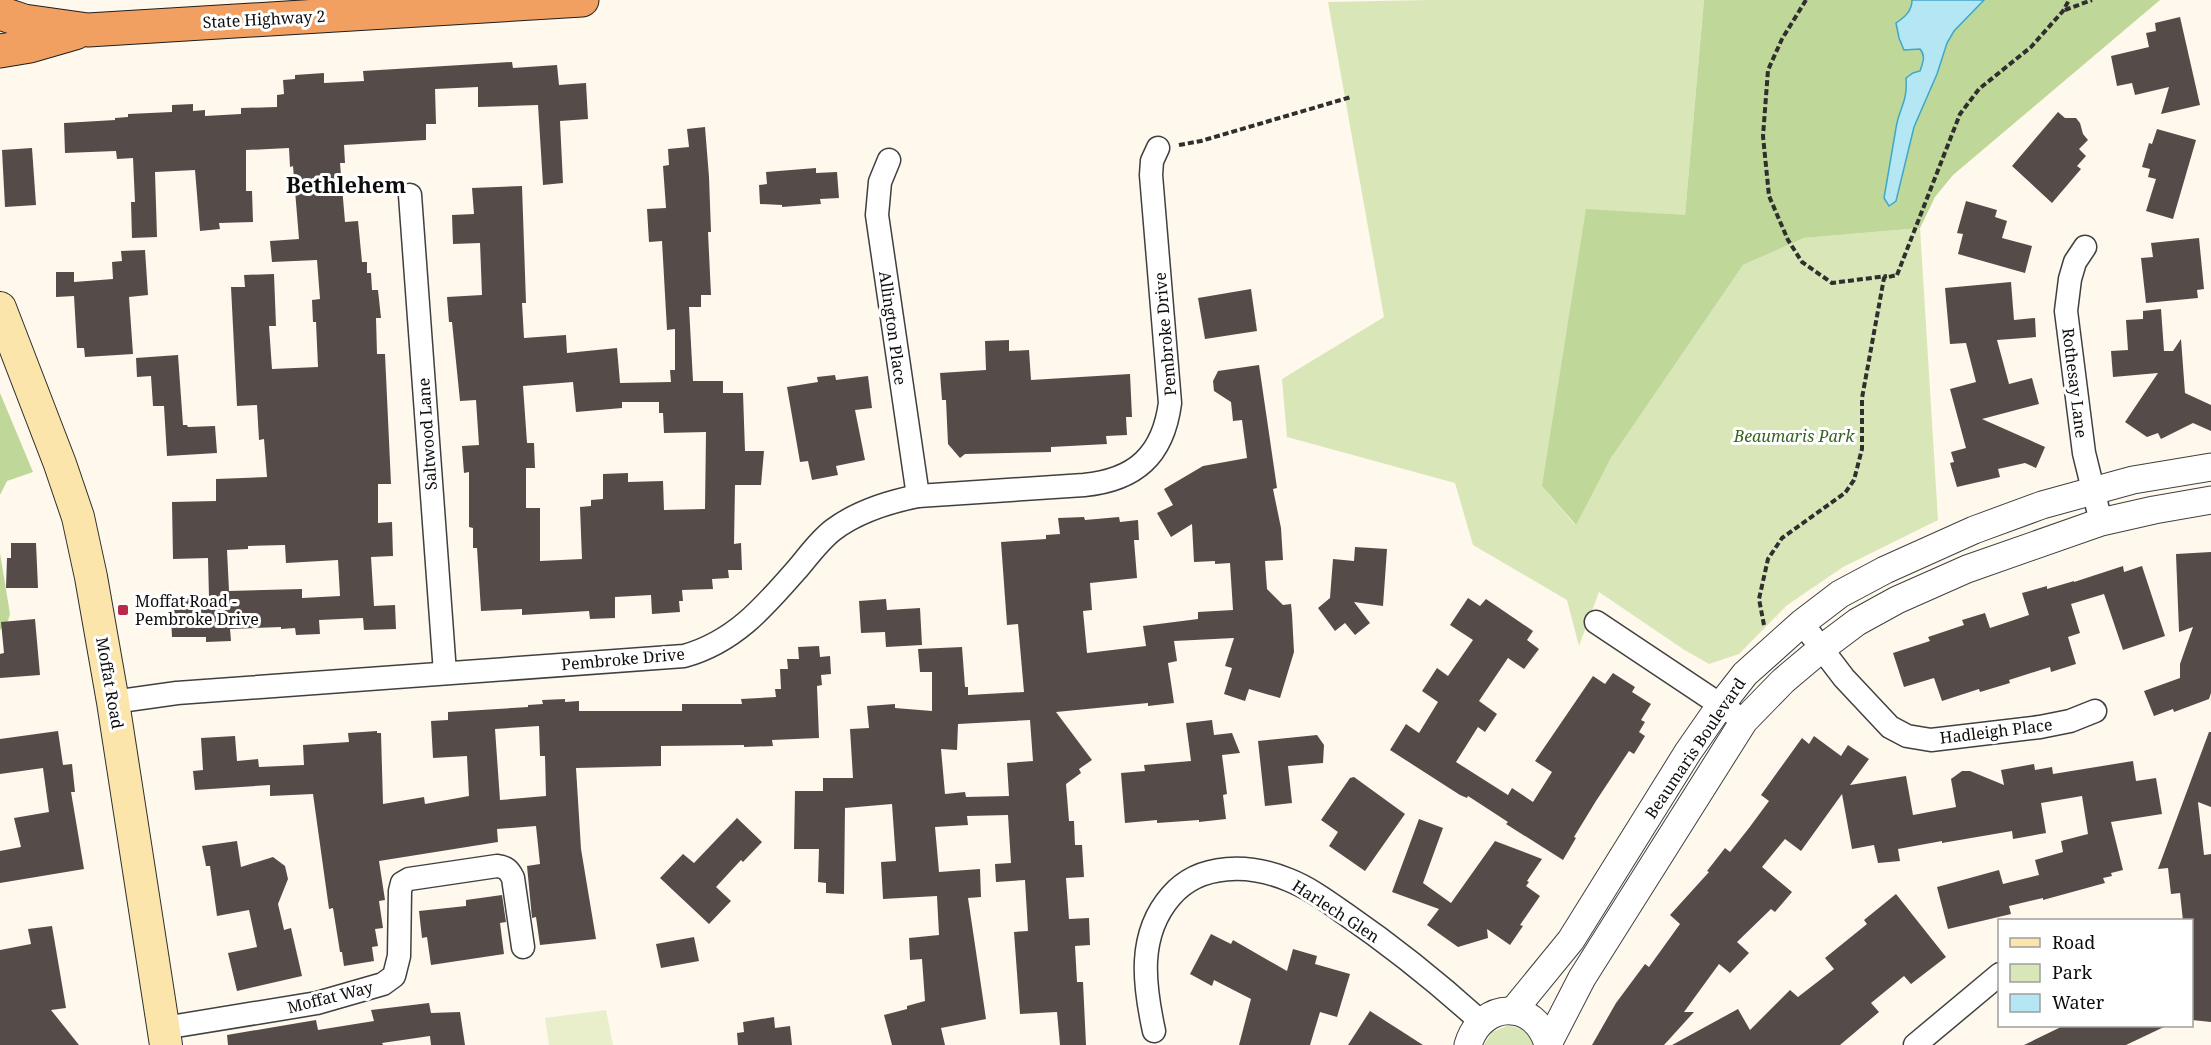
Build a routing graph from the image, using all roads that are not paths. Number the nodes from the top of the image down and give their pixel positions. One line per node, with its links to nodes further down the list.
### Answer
1 (582, 0): 3 (highway, State Highway 2)
2 (0, 13): 3 (highway, State Highway 2)
3 (88, 30): 4 (highway, State Highway 2)
4 (0, 51)
5 (1158, 148): 12 (street, Pembroke Drive)
6 (889, 160): 12 (street, Allington Place)
7 (410, 195): 18 (street, Saltwood Lane)
8 (2085, 246): 11 (street, Rothesay Lane)
9 (3, 319): 19 (main road, Moffat Road)
10 (2211, 467): 11 (street, Beaumaris Boulevard)
11 (2092, 491): 14 (street, Rothesay Lane); 16 (street, Beaumaris Boulevard)
12 (918, 496): 18 (street, Pembroke Drive)
13 (2211, 500): 14 (street, Beaumaris Boulevard)
14 (2101, 522): 17 (street, Beaumaris Boulevard)
15 (1596, 622): 20 (street)
16 (1802, 623): 17 (street, Hadleigh Place); 20 (street, Beaumaris Boulevard)
17 (1821, 649): 21 (street, Hadleigh Place); 22 (street, Beaumaris Boulevard)
18 (445, 673): 19 (street, Pembroke Drive)
19 (113, 702): 28 (main road, Moffat Road)
20 (1720, 706): 22 (street); 25 (street, Beaumaris Boulevard)
21 (2096, 711)
22 (1744, 721): 29 (street, Beaumaris Boulevard)
23 (524, 946): 28 (street, Moffat Way)
24 (1998, 977): 31 (street)
25 (1513, 1011): 26 (street); 29 (street)
26 (1480, 1021): 27 (street, Harlech Glen); 30 (street)
27 (1154, 1031)
28 (165, 1036)
29 (1548, 1044)
30 (1468, 1045)
31 (1915, 1045)

